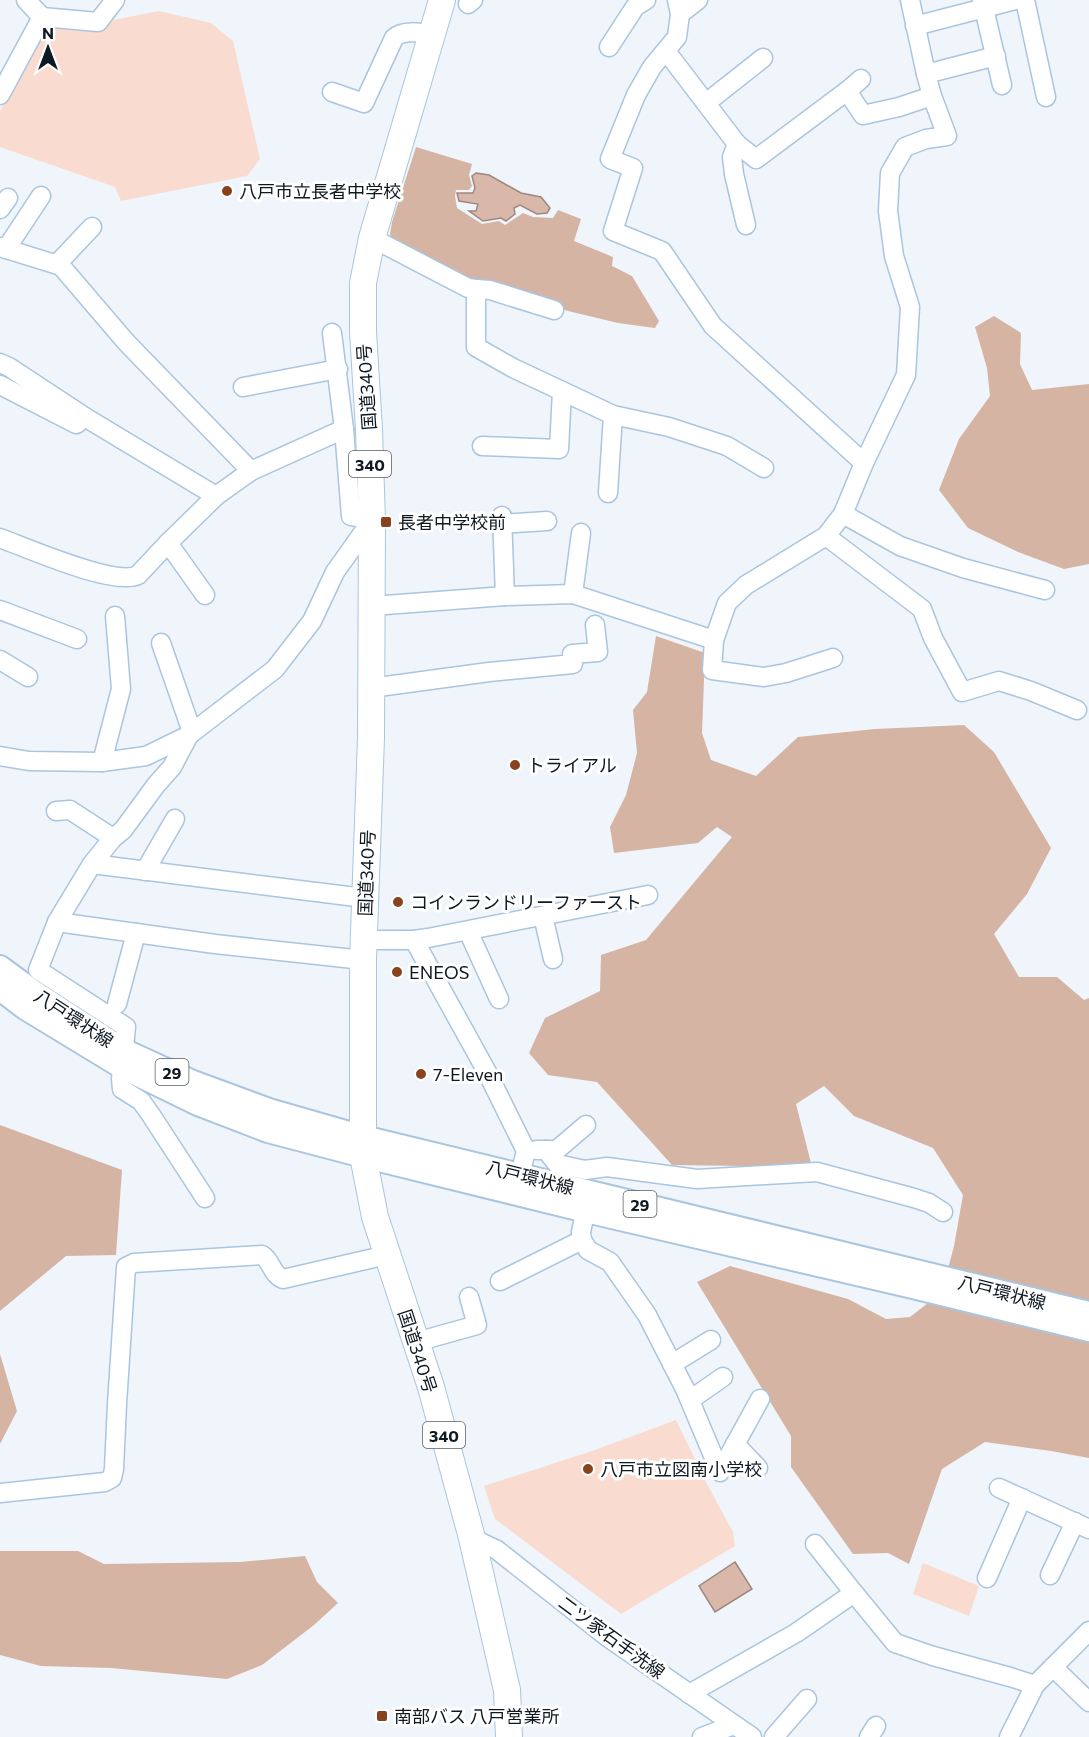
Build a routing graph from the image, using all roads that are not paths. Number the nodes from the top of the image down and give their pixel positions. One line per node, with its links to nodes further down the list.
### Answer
1 (26, 0): 11 (street)
2 (116, 0): 11 (street)
3 (442, 0): 13 (highway, 国道340号 / 340)
4 (646, 0): 14 (street)
5 (698, 0): 10 (street)
6 (910, 0): 12 (street)
7 (1015, 0): 9 (street)
8 (1025, 0): 23 (street)
9 (983, 4): 12 (street); 16 (street)
10 (679, 7): 15 (street)
11 (42, 17): 21 (street)
12 (915, 26): 18 (street)
13 (432, 35): 20 (street); 29 (highway, 国道340号 / 340)
14 (609, 47)
15 (666, 51): 24 (street); 44 (street)
16 (996, 56): 18 (street); 19 (street)
17 (763, 58): 24 (street)
18 (926, 74): 22 (street)
19 (1002, 85)
20 (332, 92)
21 (0, 95)
22 (932, 96): 25 (street); 44 (street)
23 (1046, 97)
24 (706, 103): 25 (street)
25 (737, 144): 27 (street)
26 (41, 196): 30 (street)
27 (746, 225)
28 (92, 227): 31 (street)
29 (372, 238): 32 (street); 50 (highway, 国道340号 / 340)
30 (3, 248): 31 (street)
31 (57, 264): 46 (street)
32 (476, 289): 33 (street); 39 (street)
33 (554, 310)
34 (332, 333): 36 (street)
35 (0, 363): 41 (street)
36 (338, 369): 38 (street); 42 (street)
37 (0, 385): 41 (street)
38 (243, 387)
39 (562, 391): 40 (street); 43 (street)
40 (612, 415): 45 (street); 47 (street)
41 (88, 419): 48 (street)
42 (344, 429): 46 (street); 50 (street)
43 (482, 446)
44 (864, 463): 49 (street)
45 (764, 468)
46 (252, 471): 48 (street)
47 (608, 493)
48 (216, 496): 55 (street)
49 (843, 513): 53 (street); 56 (street)
50 (372, 520): 60 (highway, 国道340号 / 340); 72 (street)
51 (547, 521): 59 (street)
52 (581, 533): 57 (street)
53 (826, 536): 65 (street); 71 (street)
54 (0, 538): 55 (street)
55 (168, 543): 58 (street)
56 (1045, 590)
57 (573, 594): 59 (street); 65 (street)
58 (205, 595)
59 (505, 596): 60 (street)
60 (372, 606): 70 (highway, 国道340号 / 340)
61 (0, 610): 64 (street)
62 (115, 616): 74 (street)
63 (595, 625): 70 (street)
64 (77, 639)
65 (714, 640): 67 (street)
66 (160, 643): 72 (street)
67 (833, 658)
68 (0, 660): 69 (street)
69 (28, 677)
70 (372, 688): 81 (highway, 国道340号 / 340)
71 (1077, 710)
72 (190, 734): 74 (street); 77 (street)
73 (0, 756): 74 (street)
74 (102, 762)
75 (56, 811): 77 (street)
76 (175, 819): 79 (street)
77 (113, 838): 78 (street)
78 (92, 864): 79 (street); 83 (street)
79 (145, 871): 81 (street)
80 (648, 895): 82 (street)
81 (364, 898): 87 (highway, 国道340号 / 340)
82 (543, 916): 84 (street); 88 (street)
83 (57, 922): 85 (street); 93 (street)
84 (468, 930): 86 (street); 91 (street)
85 (136, 933): 87 (street); 92 (street)
86 (414, 940): 87 (street); 96 (street)
87 (363, 950): 95 (highway, 国道340号 / 340)
88 (553, 959)
89 (0, 967): 93 (main road, 八戸環状線 / 29)
90 (0, 989): 93 (main road, 八戸環状線 / 29)
91 (499, 999)
92 (117, 1004)
93 (123, 1059): 95 (main road, 八戸環状線 / 29); 99 (street)
94 (586, 1125): 97 (street)
95 (363, 1147): 98 (main road, 八戸環状線 / 29); 100 (main road, 八戸環状線 / 29); 103 (highway, 国道340号 / 340)
96 (526, 1150): 97 (street); 98 (street)
97 (546, 1150): 101 (street)
98 (520, 1175): 100 (main road, 八戸環状線 / 29)
99 (205, 1198)
100 (588, 1201): 102 (street); 104 (main road, 八戸環状線 / 29)
101 (943, 1212)
102 (582, 1240): 105 (street); 111 (street)
103 (387, 1255): 110 (highway, 国道340号 / 340); 118 (street)
104 (915, 1279): 107 (main road, 八戸環状線 / 29); 108 (main road, 八戸環状線 / 29)
105 (500, 1281)
106 (470, 1297): 110 (street)
107 (1089, 1313)
108 (1089, 1330)
109 (711, 1340): 111 (street)
110 (416, 1342): 121 (highway, 国道340号 / 340)
111 (672, 1364): 114 (street)
112 (723, 1377): 114 (street)
113 (760, 1399): 115 (street)
114 (690, 1400): 115 (street)
115 (735, 1444): 116 (street)
116 (758, 1468)
117 (999, 1488): 119 (street)
118 (0, 1492)
119 (1022, 1498): 120 (street); 124 (street)
120 (1082, 1526): 123 (street)
121 (472, 1538): 129 (street, 二ツ家石手洗線); 133 (highway, 国道340号 / 340)
122 (815, 1544): 125 (street)
123 (1050, 1575)
124 (987, 1578)
125 (854, 1593): 128 (street); 129 (street)
126 (1089, 1631): 127 (street)
127 (1053, 1667): 128 (street); 131 (street)
128 (1035, 1685): 137 (street)
129 (689, 1694): 132 (street, 二ツ家石手洗線)
130 (807, 1699): 136 (street)
131 (1089, 1702)
132 (734, 1725): 134 (street); 135 (street, 二ツ家石手洗線)
133 (509, 1737)
134 (702, 1737)
135 (752, 1737)
136 (774, 1737)
137 (1009, 1737)

